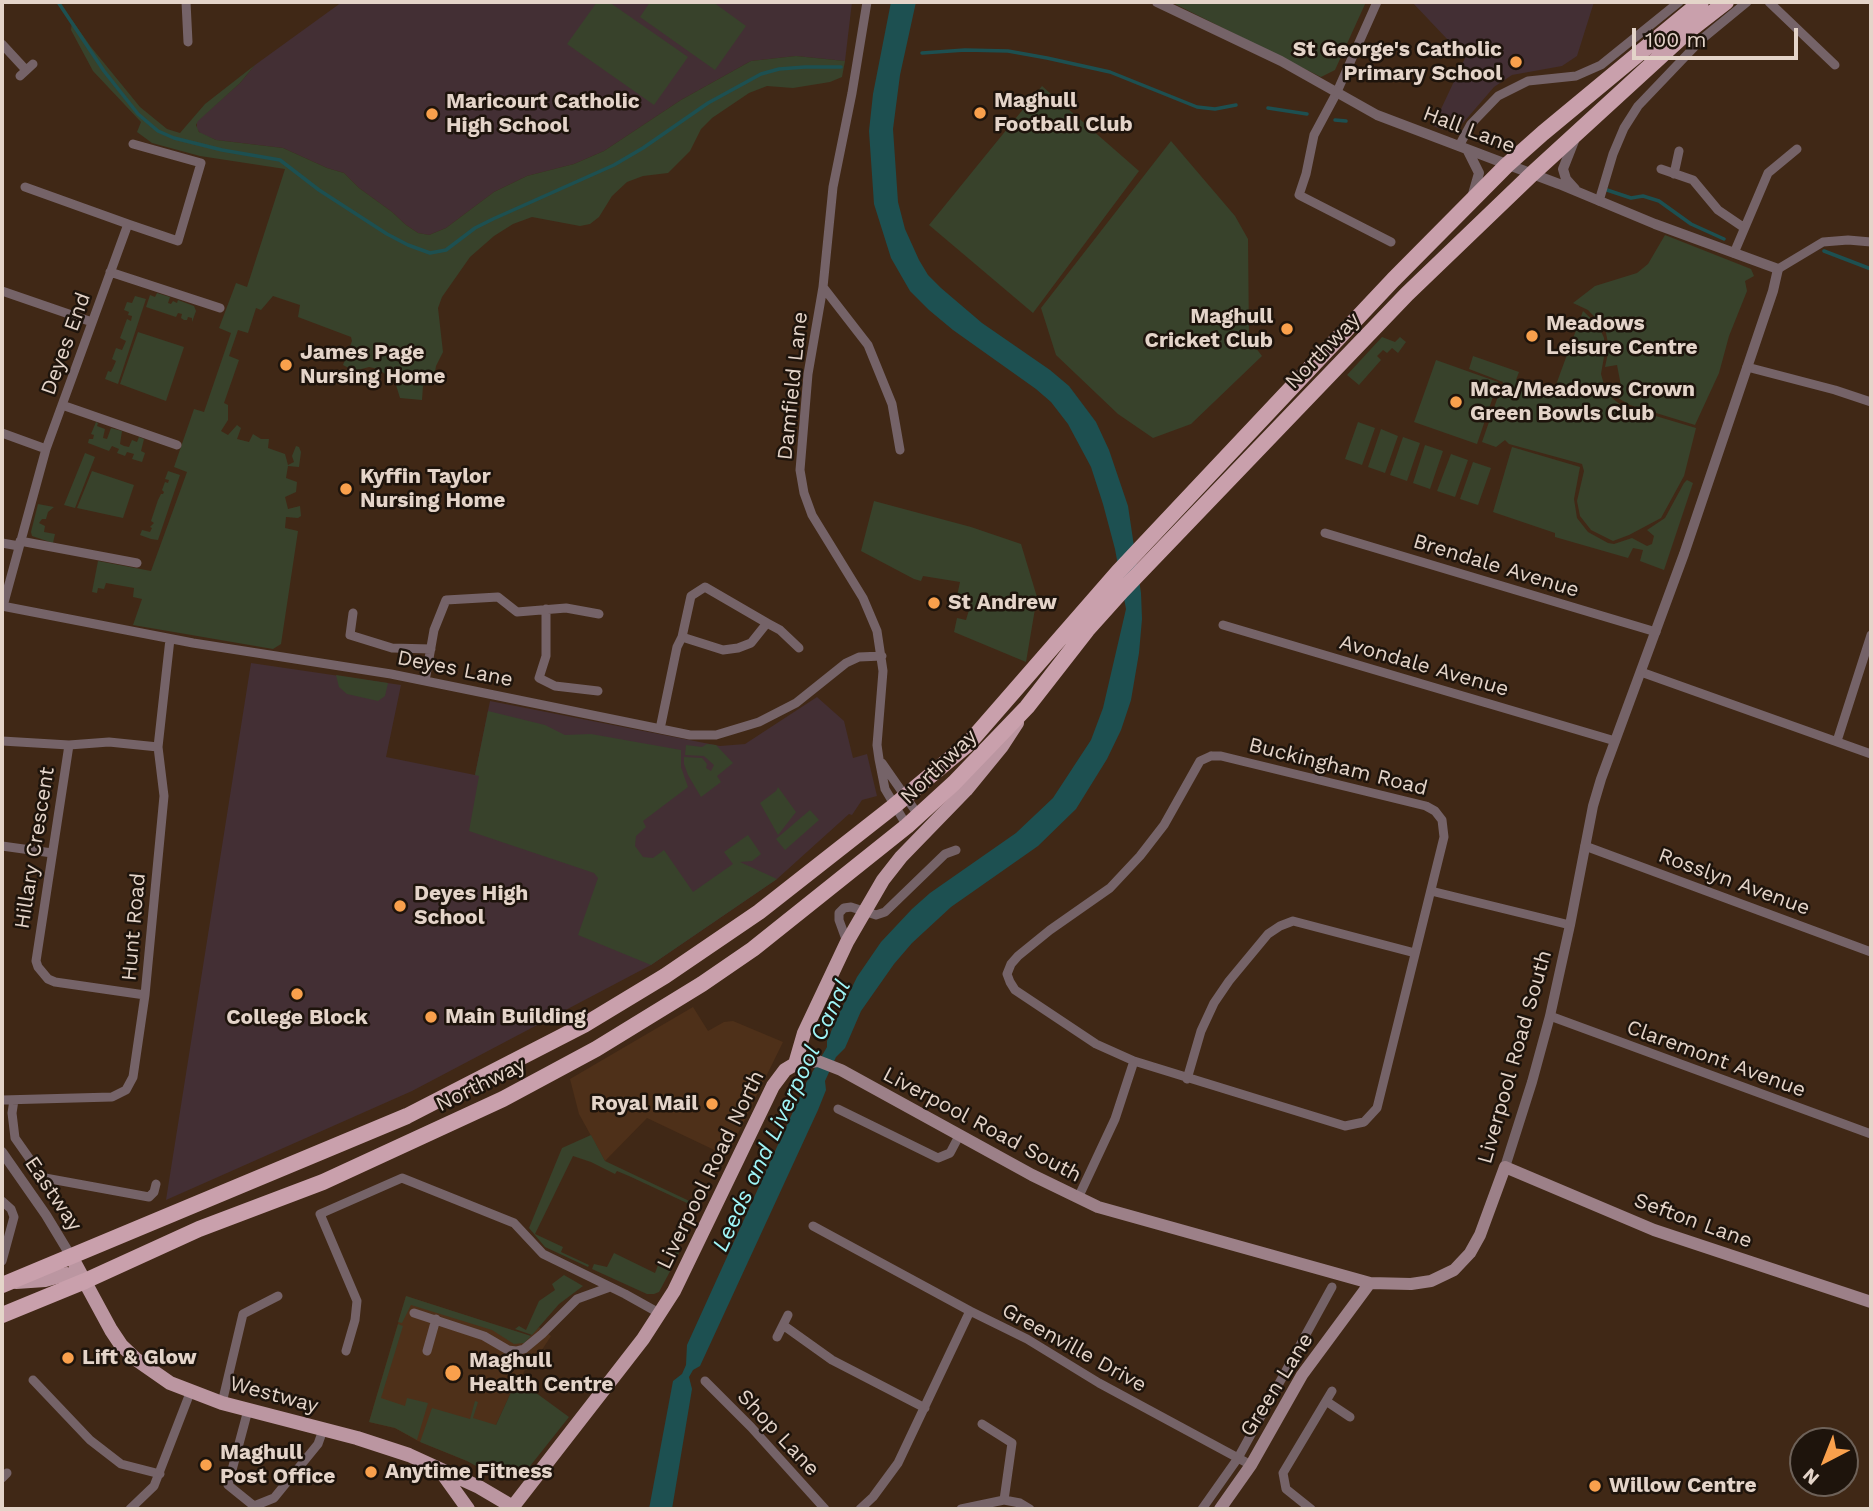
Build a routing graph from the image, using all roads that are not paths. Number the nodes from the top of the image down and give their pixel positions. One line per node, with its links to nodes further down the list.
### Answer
1 (186, 2): 11 (street)
2 (866, 2): 37 (street, Damfield Lane)
3 (1157, 2): 16 (street, Hall Lane)
4 (1377, 2): 16 (street)
5 (1678, 2): 19 (street)
6 (1701, 2): 22 (highway, Northway)
7 (1726, 2): 17 (highway, Northway)
8 (1747, 2): 28 (street)
9 (1769, 2): 14 (street)
10 (175, 24): 11 (street)
11 (187, 24): 12 (street)
12 (188, 41)
13 (2, 44): 15 (street)
14 (1836, 65)
15 (27, 70)
16 (1336, 94): 19 (street, Hall Lane); 32 (street)
17 (1580, 130): 24 (highway, Northway); 27 (street)
18 (133, 144): 30 (street)
19 (1463, 148): 22 (street, Hall Lane); 29 (street)
20 (1797, 149): 31 (street)
21 (1679, 151): 25 (street)
22 (1507, 166): 24 (street, Hall Lane); 29 (highway, Northway)
23 (1661, 169): 25 (street)
24 (1532, 174): 27 (street, Hall Lane); 68 (highway, Northway)
25 (1674, 174): 31 (street)
26 (25, 187): 30 (street)
27 (1580, 193): 28 (street, Hall Lane)
28 (1599, 201): 34 (street, Hall Lane)
29 (1465, 208): 76 (highway, Northway)
30 (128, 224): 36 (street, Deyes End)
31 (1743, 227): 34 (street)
32 (1391, 242)
33 (1871, 242): 35 (street)
34 (1734, 253): 35 (street, Hall Lane)
35 (1778, 269): 41 (street, Liverpool Road South)
36 (110, 272): 39 (street); 40 (street, Deyes End)
37 (823, 287): 47 (street); 64 (street, Damfield Lane)
38 (2, 291): 40 (street)
39 (220, 308)
40 (92, 322): 43 (street, Deyes End)
41 (1747, 367): 42 (street); 58 (street, Liverpool Road South)
42 (1871, 402)
43 (62, 405): 45 (street); 46 (street, Deyes End)
44 (2, 433): 46 (street)
45 (177, 445)
46 (46, 449): 50 (street, Deyes End)
47 (900, 450)
48 (1325, 533): 58 (street, Brendale Avenue)
49 (2, 543): 50 (street)
50 (19, 544): 51 (street); 52 (street, Deyes End)
51 (137, 563)
52 (2, 606): 61 (street, Deyes Lane)
53 (546, 609): 55 (street); 63 (street); 67 (street)
54 (353, 613): 63 (street)
55 (598, 614)
56 (767, 623): 60 (street); 60 (street); 62 (street)
57 (1223, 625): 71 (street, Avondale Avenue)
58 (1656, 632): 65 (street, Liverpool Road South)
59 (1871, 635): 72 (street)
60 (682, 637): 69 (street)
61 (170, 639): 66 (street, Deyes Lane); 74 (street, Hunt Road)
62 (799, 648)
63 (431, 649): 66 (street)
64 (882, 656): 69 (street, Deyes Lane); 76 (street, Damfield Lane)
65 (1641, 671): 71 (street, Liverpool Road South); 72 (street)
66 (425, 681): 69 (street, Deyes Lane)
67 (598, 691)
68 (1027, 707): 76 (highway, Northway); 82 (main road, Liverpool Road North)
69 (660, 729)
70 (2, 741): 73 (street)
71 (1615, 741): 78 (street, Liverpool Road South)
72 (1837, 741): 75 (street)
73 (69, 745): 74 (street); 80 (street, Hillary Crescent)
74 (158, 747): 87 (street, Hunt Road)
75 (1871, 754)
76 (907, 810): 103 (highway, Northway); 105 (highway, Northway)
77 (2, 846): 80 (street)
78 (1585, 846): 83 (street, Liverpool Road South); 85 (street, Rosslyn Avenue)
79 (957, 850): 82 (street)
80 (52, 853): 87 (street, Hillary Crescent)
81 (1431, 891): 83 (street); 86 (street, Buckingham Road); 89 (street, Buckingham Road)
82 (865, 912): 84 (main road, Liverpool Road North); 84 (street)
83 (1570, 925): 88 (street, Liverpool Road South)
84 (847, 942): 90 (main road, Liverpool Road North)
85 (1871, 951)
86 (1415, 953): 91 (street); 91 (street, Buckingham Road)
87 (145, 995): 93 (street, Hunt Road)
88 (1549, 1016): 95 (street, Claremont Avenue); 98 (street, Liverpool Road South)
89 (1133, 1061): 91 (street, Buckingham Road); 100 (street)
90 (795, 1064): 96 (main road, Liverpool Road South); 114 (main road, Liverpool Road North)
91 (1187, 1079)
92 (2, 1100): 93 (street, Hunt Road)
93 (15, 1100): 99 (street)
94 (838, 1109): 96 (street)
95 (1871, 1134)
96 (959, 1136): 100 (main road, Liverpool Road South)
97 (2, 1152): 103 (street, Eastway)
98 (1505, 1167): 106 (main road, Liverpool Road South); 111 (main road, Sefton Lane)
99 (156, 1184)
100 (1078, 1198): 106 (main road, Liverpool Road South)
101 (2, 1200): 104 (street)
102 (813, 1226): 112 (street)
103 (72, 1258): 105 (main road, Westway); 107 (highway, Northway)
104 (2, 1262)
105 (85, 1281): 107 (main road); 115 (highway, Northway); 125 (main road, Westway)
106 (1370, 1283): 134 (main road, Green Lane)
107 (6, 1284)
108 (610, 1287): 114 (street); 117 (street); 121 (street)
109 (1332, 1287): 133 (street)
110 (278, 1296): 127 (street)
111 (1871, 1302)
112 (970, 1311): 128 (street, Greenville Drive); 133 (street, Greenville Drive)
113 (414, 1313): 117 (street)
114 (659, 1313): 140 (main road, Liverpool Road North)
115 (2, 1315)
116 (788, 1315): 118 (street)
117 (436, 1319): 120 (street)
118 (783, 1325): 119 (street); 128 (street)
119 (777, 1337)
120 (427, 1351)
121 (346, 1352)
122 (33, 1380): 136 (street)
123 (705, 1381): 141 (street, Shop Lane)
124 (1332, 1391): 126 (street)
125 (190, 1393): 127 (main road, Westway); 136 (street)
126 (1326, 1401): 130 (street); 147 (street)
127 (222, 1403): 129 (main road, Westway)
128 (925, 1408): 142 (street, Greenville Drive)
129 (248, 1410): 132 (main road, Westway); 132 (street)
130 (1350, 1417)
131 (982, 1424): 137 (street)
132 (323, 1430): 135 (main road, Westway)
133 (1238, 1458): 134 (street, Greenville Drive); 145 (street)
134 (1251, 1465): 146 (main road, Green Lane)
135 (438, 1468): 139 (main road); 140 (main road, Westway)
136 (160, 1474): 138 (street)
137 (1004, 1500): 143 (street); 144 (street)
138 (135, 1507)
139 (468, 1509)
140 (513, 1509)
141 (825, 1509)
142 (860, 1509)
143 (961, 1509)
144 (1030, 1509)
145 (1202, 1509)
146 (1220, 1509)
147 (1311, 1509)

